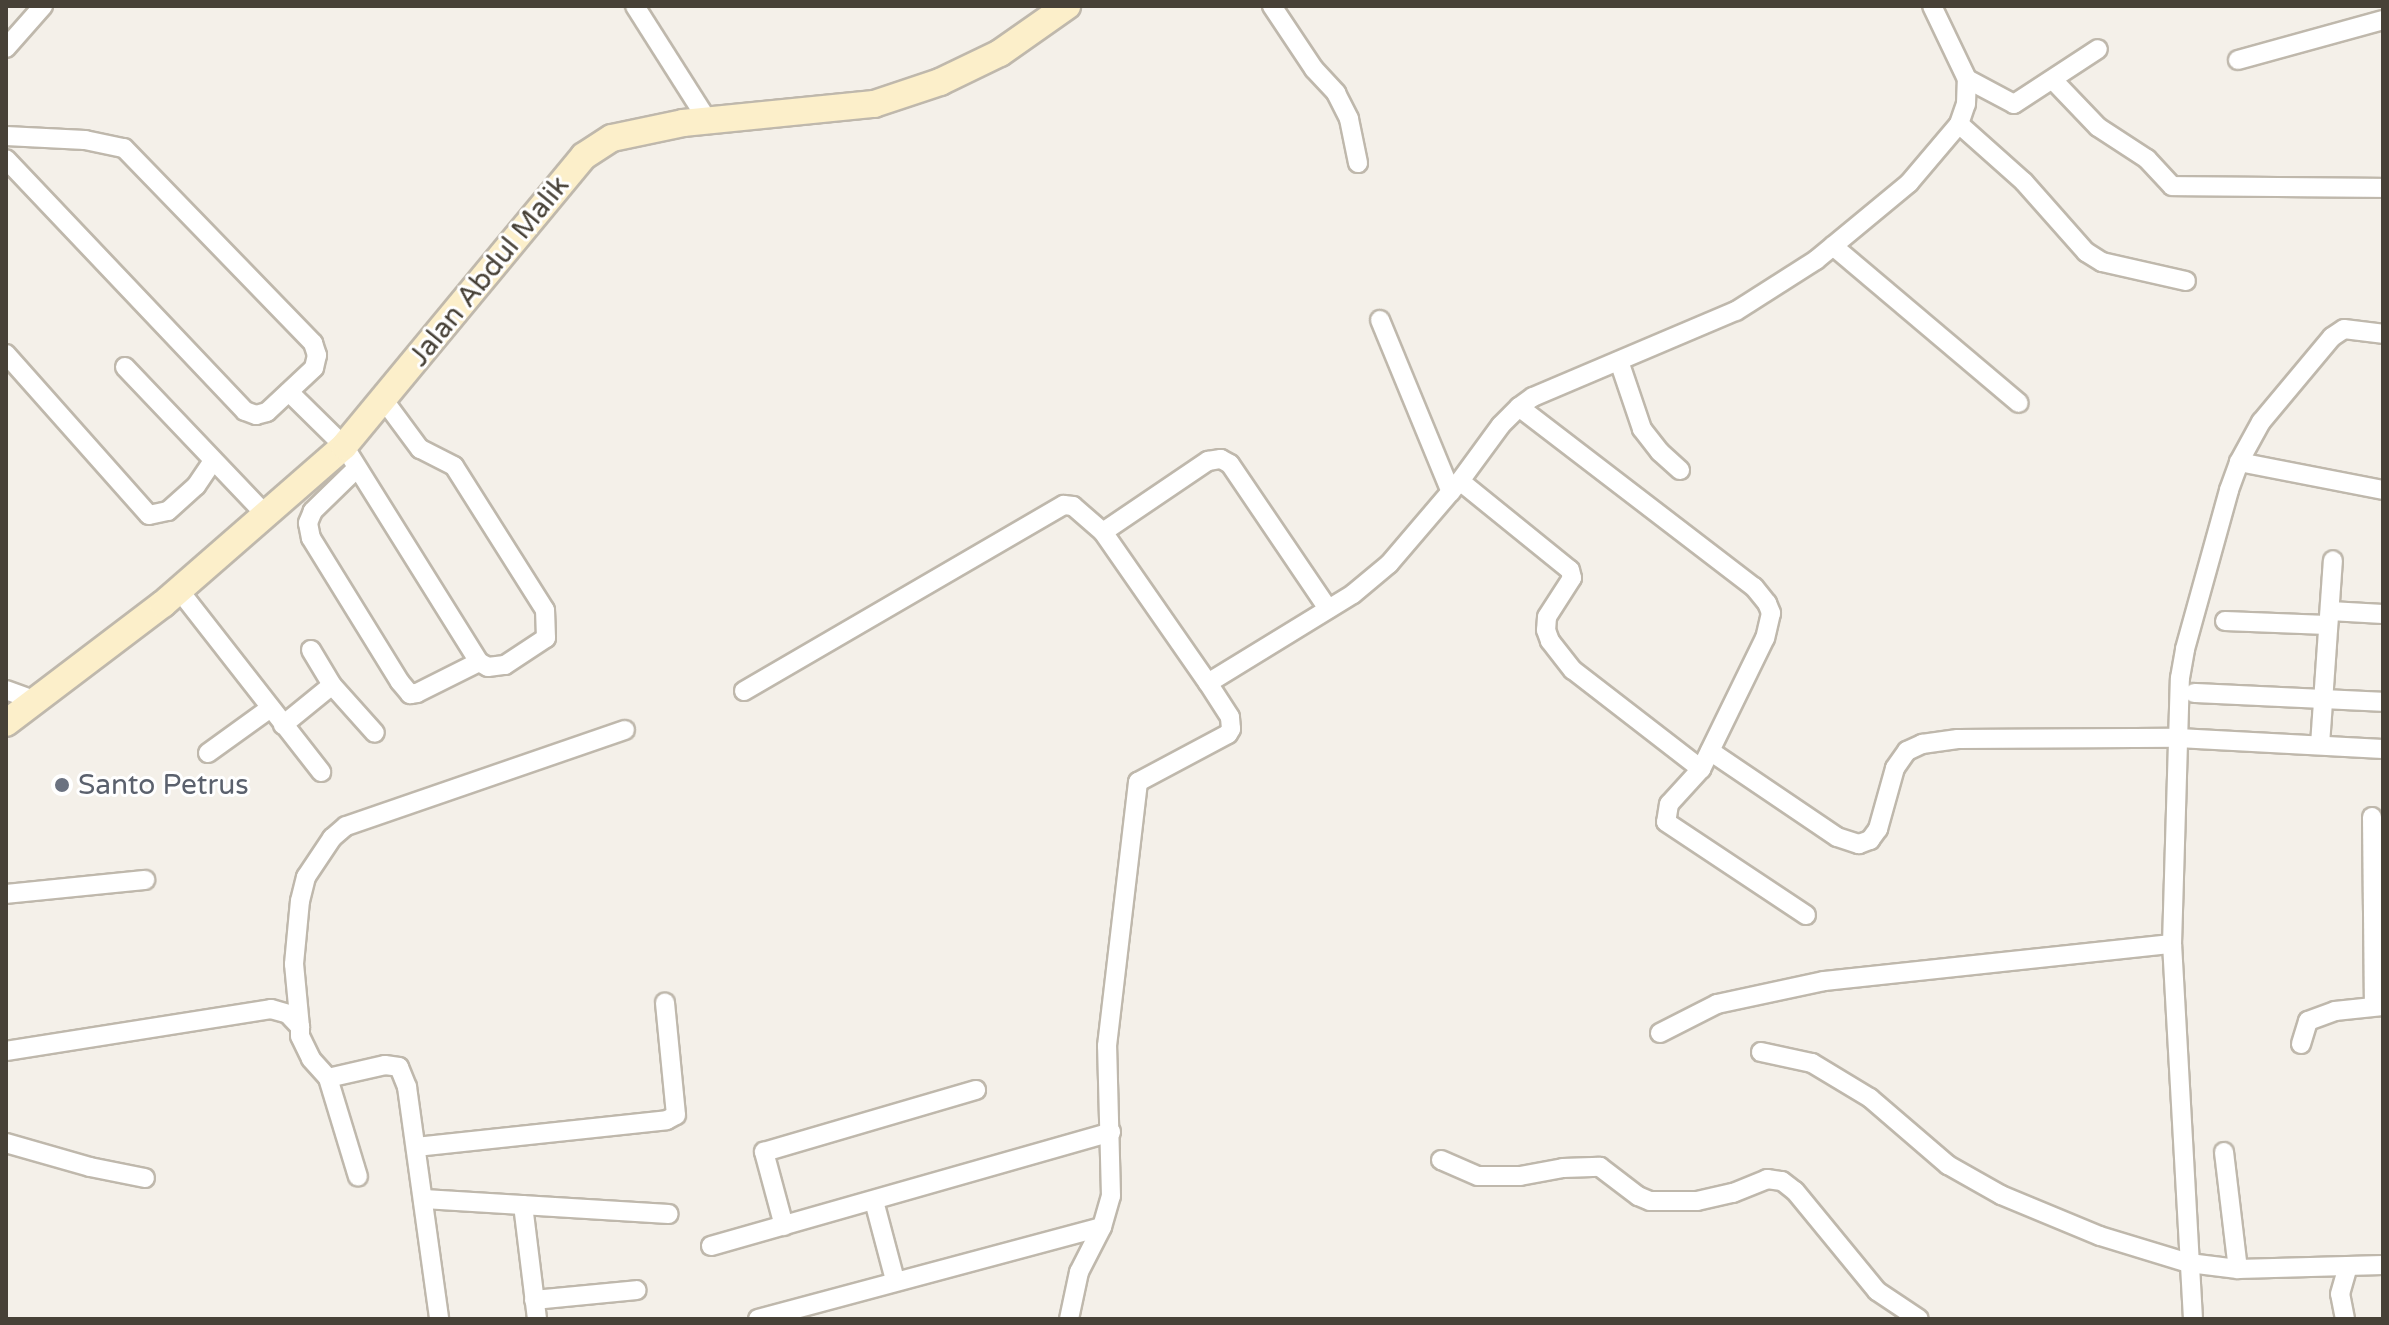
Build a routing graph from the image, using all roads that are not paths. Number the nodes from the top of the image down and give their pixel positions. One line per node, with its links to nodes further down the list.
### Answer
1 (43, 6): 7 (street)
2 (635, 6): 12 (street)
3 (1067, 6): 12 (street, Jalan Abdul Malik)
4 (1272, 6): 16 (street)
5 (1932, 6): 10 (street)
6 (2383, 20): 9 (street)
7 (6, 48)
8 (2098, 49): 11 (street)
9 (2238, 60)
10 (1967, 79): 11 (street); 13 (street)
11 (2053, 80): 17 (street)
12 (708, 121): 26 (street, Jalan Abdul Malik)
13 (1959, 124): 18 (street); 19 (street)
14 (6, 136): 25 (street)
15 (6, 159): 25 (street)
16 (1358, 163)
17 (2383, 188)
18 (1833, 246): 23 (street); 27 (street)
19 (2186, 281)
20 (1380, 320): 33 (street)
21 (2383, 334): 31 (street)
22 (6, 354): 30 (street)
23 (1619, 361): 28 (street); 32 (street)
24 (125, 367): 30 (street)
25 (289, 392): 29 (street)
26 (383, 399): 29 (street, Jalan Abdul Malik); 44 (street)
27 (2019, 403)
28 (1519, 407): 33 (street); 61 (street)
29 (350, 457): 35 (street, Jalan Abdul Malik); 44 (street); 44 (street)
30 (212, 462): 35 (street)
31 (2239, 462): 34 (street); 58 (street)
32 (1680, 470)
33 (1456, 486): 39 (street); 63 (street)
34 (2383, 490)
35 (266, 515): 38 (street, Jalan Abdul Malik)
36 (1103, 532): 39 (street); 45 (street); 48 (street)
37 (2333, 560): 41 (street)
38 (179, 590): 51 (street, Jalan Abdul Malik); 53 (street)
39 (1328, 609): 45 (street)
40 (2383, 614): 41 (street)
41 (2329, 618): 42 (street); 50 (street)
42 (2225, 621)
43 (311, 650): 46 (street)
44 (479, 662)
45 (1208, 683): 79 (street)
46 (332, 685): 55 (street); 57 (street)
47 (6, 690): 51 (street)
48 (744, 691)
49 (2194, 693): 50 (street)
50 (2324, 699): 52 (street); 59 (street)
51 (34, 700): 54 (street, Jalan Abdul Malik)
52 (2383, 702)
53 (269, 709): 55 (street); 62 (street)
54 (6, 723)
55 (283, 725): 64 (street)
56 (625, 730): 72 (street)
57 (375, 733)
58 (2178, 738): 59 (street); 61 (street); 69 (street)
59 (2320, 745): 60 (street)
60 (2383, 749)
61 (1710, 751): 63 (street)
62 (208, 753)
63 (1701, 769): 68 (street)
64 (321, 772)
65 (2372, 817): 71 (street)
66 (145, 880): 67 (street)
67 (6, 894)
68 (1806, 915)
69 (2172, 944): 73 (street); 93 (street)
70 (665, 1003): 81 (street)
71 (2378, 1006): 74 (street)
72 (300, 1027): 75 (street); 77 (street)
73 (1660, 1033)
74 (2301, 1044)
75 (6, 1051)
76 (1761, 1052): 93 (street)
77 (328, 1078): 81 (street); 84 (street)
78 (976, 1090): 90 (street)
79 (1111, 1132): 87 (street); 91 (street)
80 (6, 1143): 85 (street)
81 (416, 1147): 86 (street)
82 (2224, 1152): 96 (street)
83 (1441, 1160): 104 (street)
84 (358, 1177)
85 (145, 1178)
86 (424, 1199): 88 (street); 100 (street)
87 (874, 1201): 90 (street); 97 (street)
88 (523, 1205): 89 (street); 99 (street)
89 (669, 1214)
90 (784, 1226): 92 (street)
91 (1102, 1227): 97 (street); 103 (street)
92 (711, 1246)
93 (2189, 1263): 96 (street); 105 (street)
94 (2383, 1265): 95 (street)
95 (2348, 1266): 96 (street); 106 (street)
96 (2238, 1269)
97 (895, 1280): 102 (street)
98 (637, 1290): 99 (street)
99 (534, 1300): 101 (street)
100 (439, 1319)
101 (537, 1319)
102 (758, 1319)
103 (1069, 1319)
104 (1919, 1319)
105 (2193, 1319)
106 (2345, 1319)

